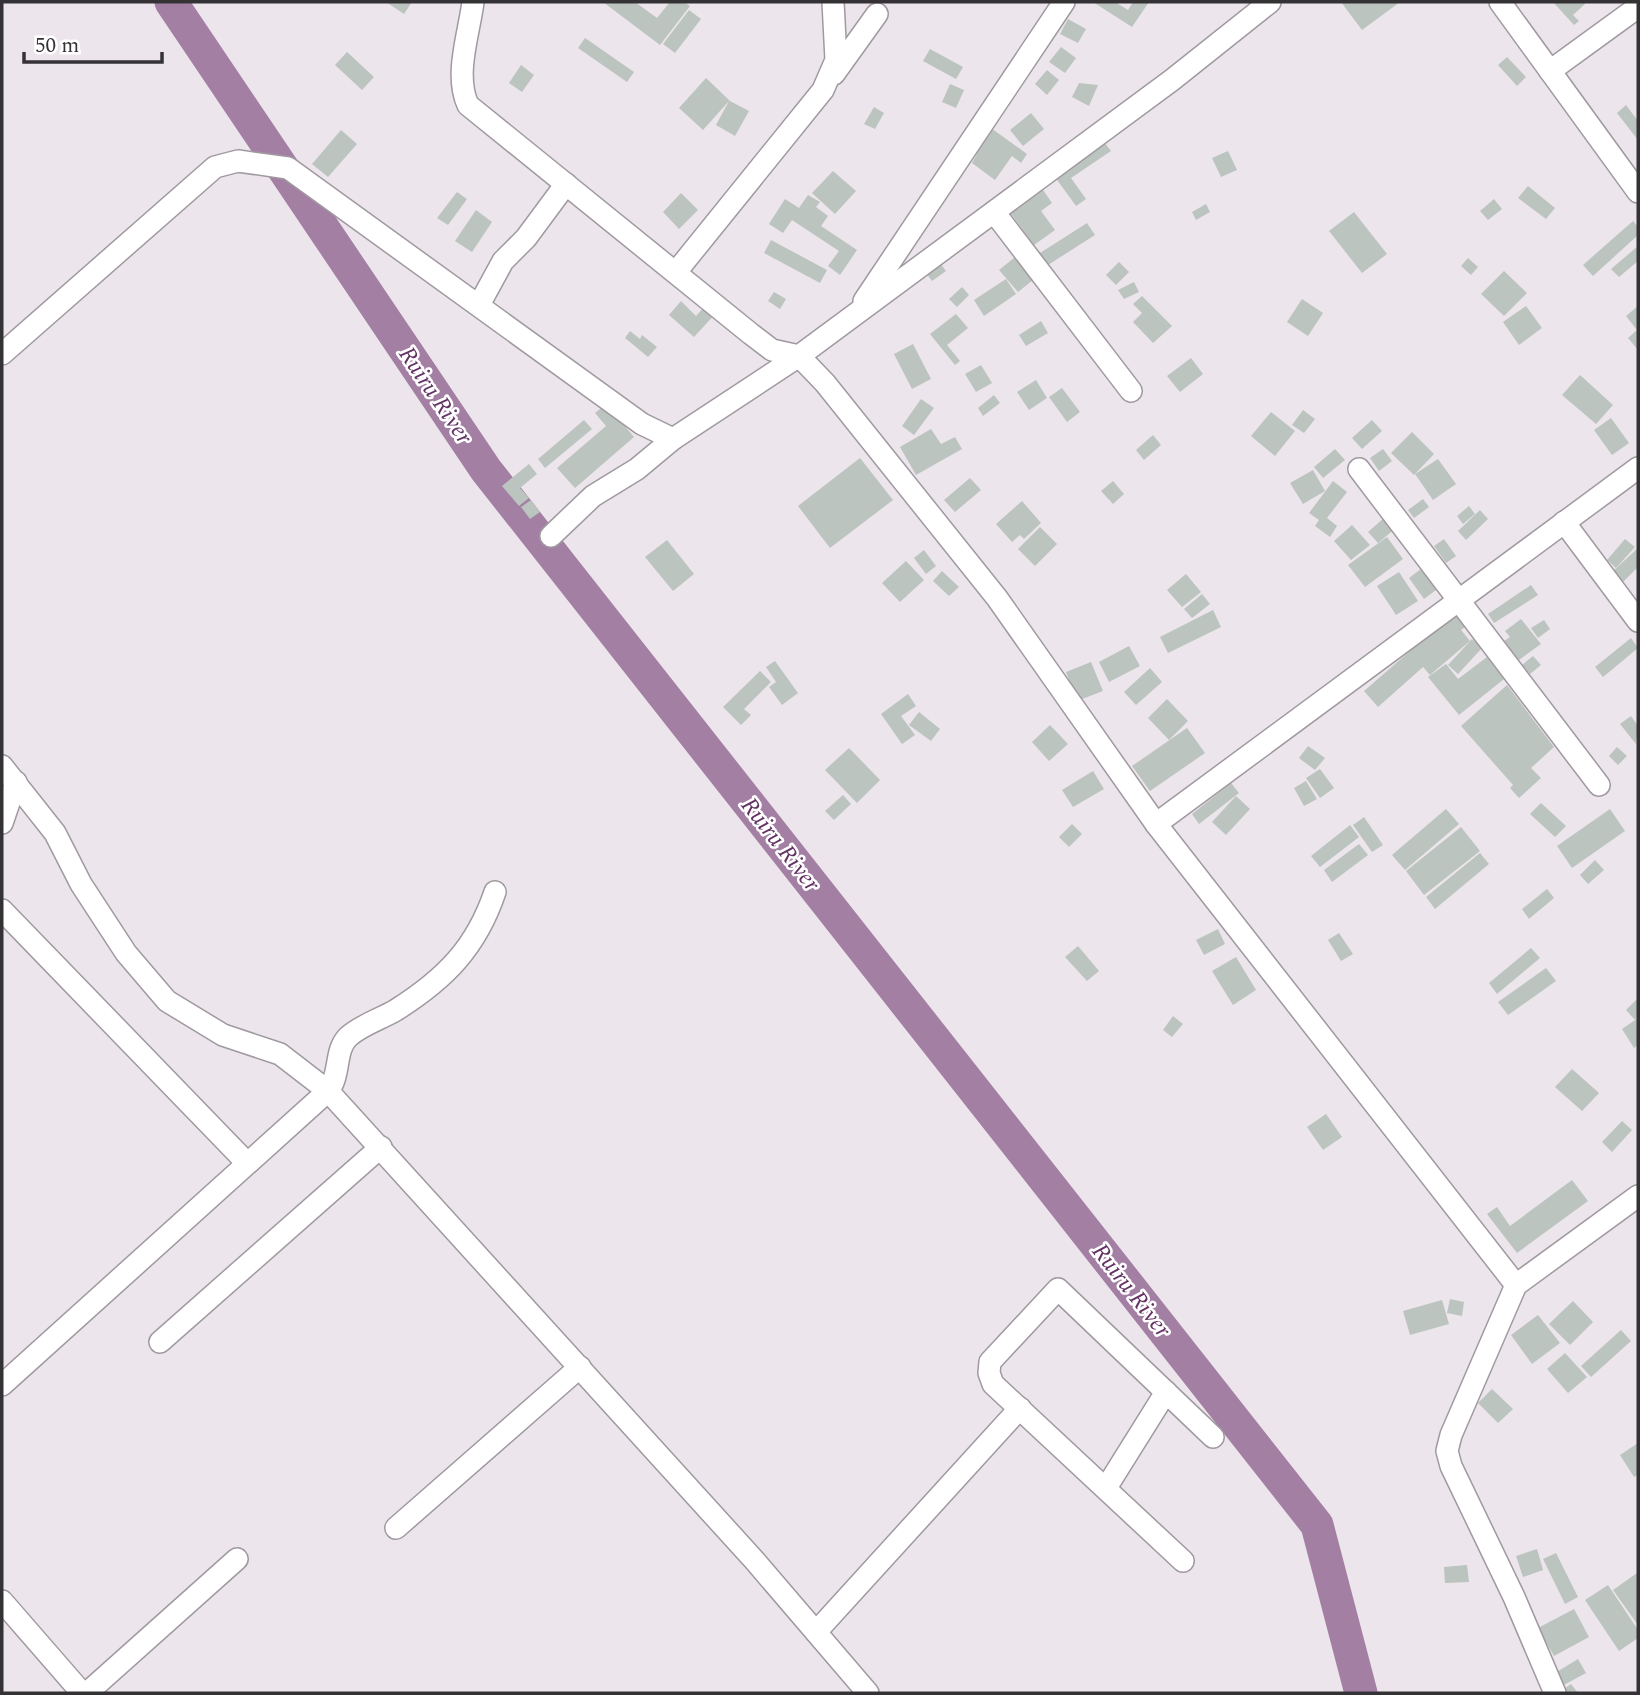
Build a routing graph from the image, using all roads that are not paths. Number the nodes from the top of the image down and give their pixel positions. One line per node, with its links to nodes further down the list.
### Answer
1 (473, 2): 10 (street)
2 (833, 2): 9 (street)
3 (1064, 2): 15 (street)
4 (1270, 2): 12 (street)
5 (1500, 2): 8 (street)
6 (1638, 7): 8 (street)
7 (877, 14): 9 (street)
8 (1550, 71): 11 (street)
9 (822, 90): 13 (street)
10 (566, 184): 13 (street); 14 (street)
11 (1638, 192)
12 (994, 212): 15 (street); 18 (street)
13 (676, 272): 17 (street)
14 (479, 304): 16 (street); 19 (street)
15 (855, 315): 17 (street)
16 (2, 354)
17 (799, 356): 19 (street); 29 (street)
18 (1131, 391)
19 (673, 439): 23 (street)
20 (1638, 468): 22 (street)
21 (1359, 469): 24 (street)
22 (1564, 522): 24 (street); 25 (street)
23 (551, 536)
24 (1459, 598): 27 (street); 29 (street)
25 (1638, 621)
26 (9, 774): 28 (street); 32 (street)
27 (1599, 785)
28 (2, 823)
29 (1156, 824): 36 (street)
30 (495, 892): 32 (street)
31 (2, 910): 34 (street)
32 (328, 1091): 33 (street); 34 (street)
33 (381, 1147): 37 (street); 38 (street)
34 (247, 1163): 39 (street)
35 (1638, 1196): 36 (street)
36 (1516, 1285): 52 (street)
37 (160, 1342)
38 (580, 1367): 44 (street); 48 (street)
39 (2, 1385)
40 (1166, 1392): 41 (street); 42 (street); 43 (street)
41 (1020, 1408): 43 (street); 48 (street)
42 (1213, 1437)
43 (1105, 1488): 46 (street)
44 (396, 1528)
45 (237, 1559): 50 (street)
46 (1183, 1561)
47 (2, 1601): 49 (street)
48 (816, 1632): 51 (street)
49 (82, 1693)
50 (88, 1693)
51 (868, 1693)
52 (1555, 1693)

